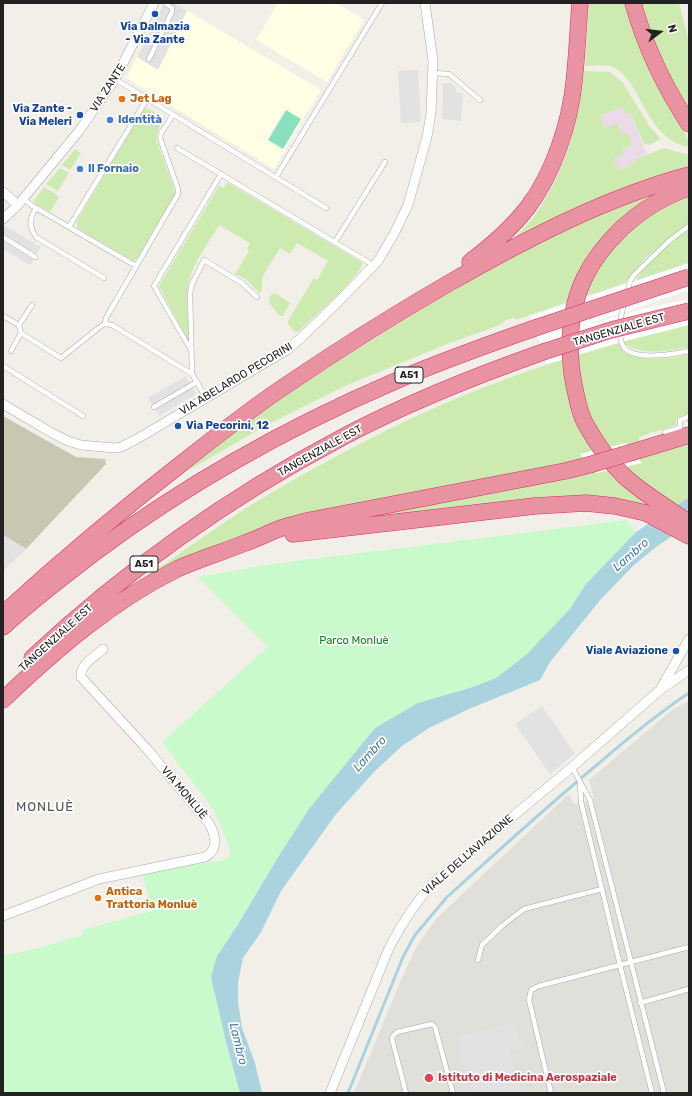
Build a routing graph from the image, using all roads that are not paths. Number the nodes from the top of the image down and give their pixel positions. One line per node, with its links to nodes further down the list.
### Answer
1 (154, 3): 9 (street, VIA ZANTE)
2 (166, 3): 7 (lane)
3 (382, 3): 18 (lane)
4 (425, 3): 8 (street, VIA ABELARDO PECORINI)
5 (580, 3): 35 (highway)
6 (633, 3): 13 (highway)
7 (149, 59)
8 (433, 73): 11 (lane); 48 (street, VIA ABELARDO PECORINI)
9 (115, 79): 10 (lane); 21 (street, VIA ZANTE)
10 (147, 99): 12 (lane); 26 (lane)
11 (480, 100)
12 (173, 115): 18 (lane); 31 (lane)
13 (689, 124)
14 (177, 148): 16 (lane)
15 (385, 162): 28 (lane)
16 (222, 174): 28 (lane); 44 (lane)
17 (689, 175): 35 (highway)
18 (276, 177): 23 (lane)
19 (689, 188): 55 (highway)
20 (3, 192): 21 (street)
21 (20, 202): 22 (lane); 24 (street, VIA ZANTE)
22 (36, 208): 26 (lane); 33 (lane)
23 (326, 208)
24 (3, 219)
25 (689, 226): 43 (lane)
26 (69, 228): 31 (lane)
27 (3, 238): 29 (lane)
28 (336, 242): 30 (lane)
29 (35, 257)
30 (368, 262)
31 (136, 266): 39 (lane)
32 (689, 277): 58 (highway, A51, bridge)
33 (104, 278)
34 (257, 297): 44 (lane)
35 (414, 304): 57 (highway)
36 (32, 305): 40 (lane)
37 (689, 311): 62 (highway, TANGENZIALE EST / A51, bridge)
38 (3, 316): 40 (lane)
39 (105, 324): 41 (lane); 46 (lane)
40 (19, 325): 41 (lane)
41 (21, 333): 42 (lane)
42 (11, 351)
43 (689, 351)
44 (192, 353): 46 (lane)
45 (3, 366): 52 (lane)
46 (192, 374): 47 (lane)
47 (197, 382): 48 (lane); 50 (lane)
48 (206, 398): 49 (street, VIA ABELARDO PECORINI)
49 (3, 404)
50 (154, 407)
51 (689, 415): 53 (lane)
52 (83, 416)
53 (665, 432)
54 (689, 435): 56 (highway, bridge)
55 (688, 531): 56 (highway)
56 (247, 543): 64 (highway)
57 (3, 614)
58 (3, 627)
59 (689, 639): 63 (street, VIALE DELL'AVIAZIONE)
60 (103, 649): 68 (street, VIA MONLUÈ)
61 (689, 670): 63 (street, VIALE DELL'AVIAZIONE)
62 (3, 687)
63 (660, 690): 65 (street, VIALE DELL'AVIAZIONE)
64 (3, 700)
65 (574, 770): 66 (lane); 75 (street, VIALE DELL'AVIAZIONE)
66 (580, 781): 67 (lane); 71 (lane)
67 (602, 889): 70 (lane); 72 (lane)
68 (3, 916)
69 (689, 947): 71 (lane)
70 (478, 960)
71 (630, 962): 72 (lane); 74 (lane)
72 (620, 965): 78 (lane); 79 (lane)
73 (689, 989): 74 (lane)
74 (640, 1003): 80 (lane)
75 (330, 1093)
76 (406, 1093): 77 (lane)
77 (453, 1093)
78 (551, 1093)
79 (652, 1093)
80 (664, 1093)

